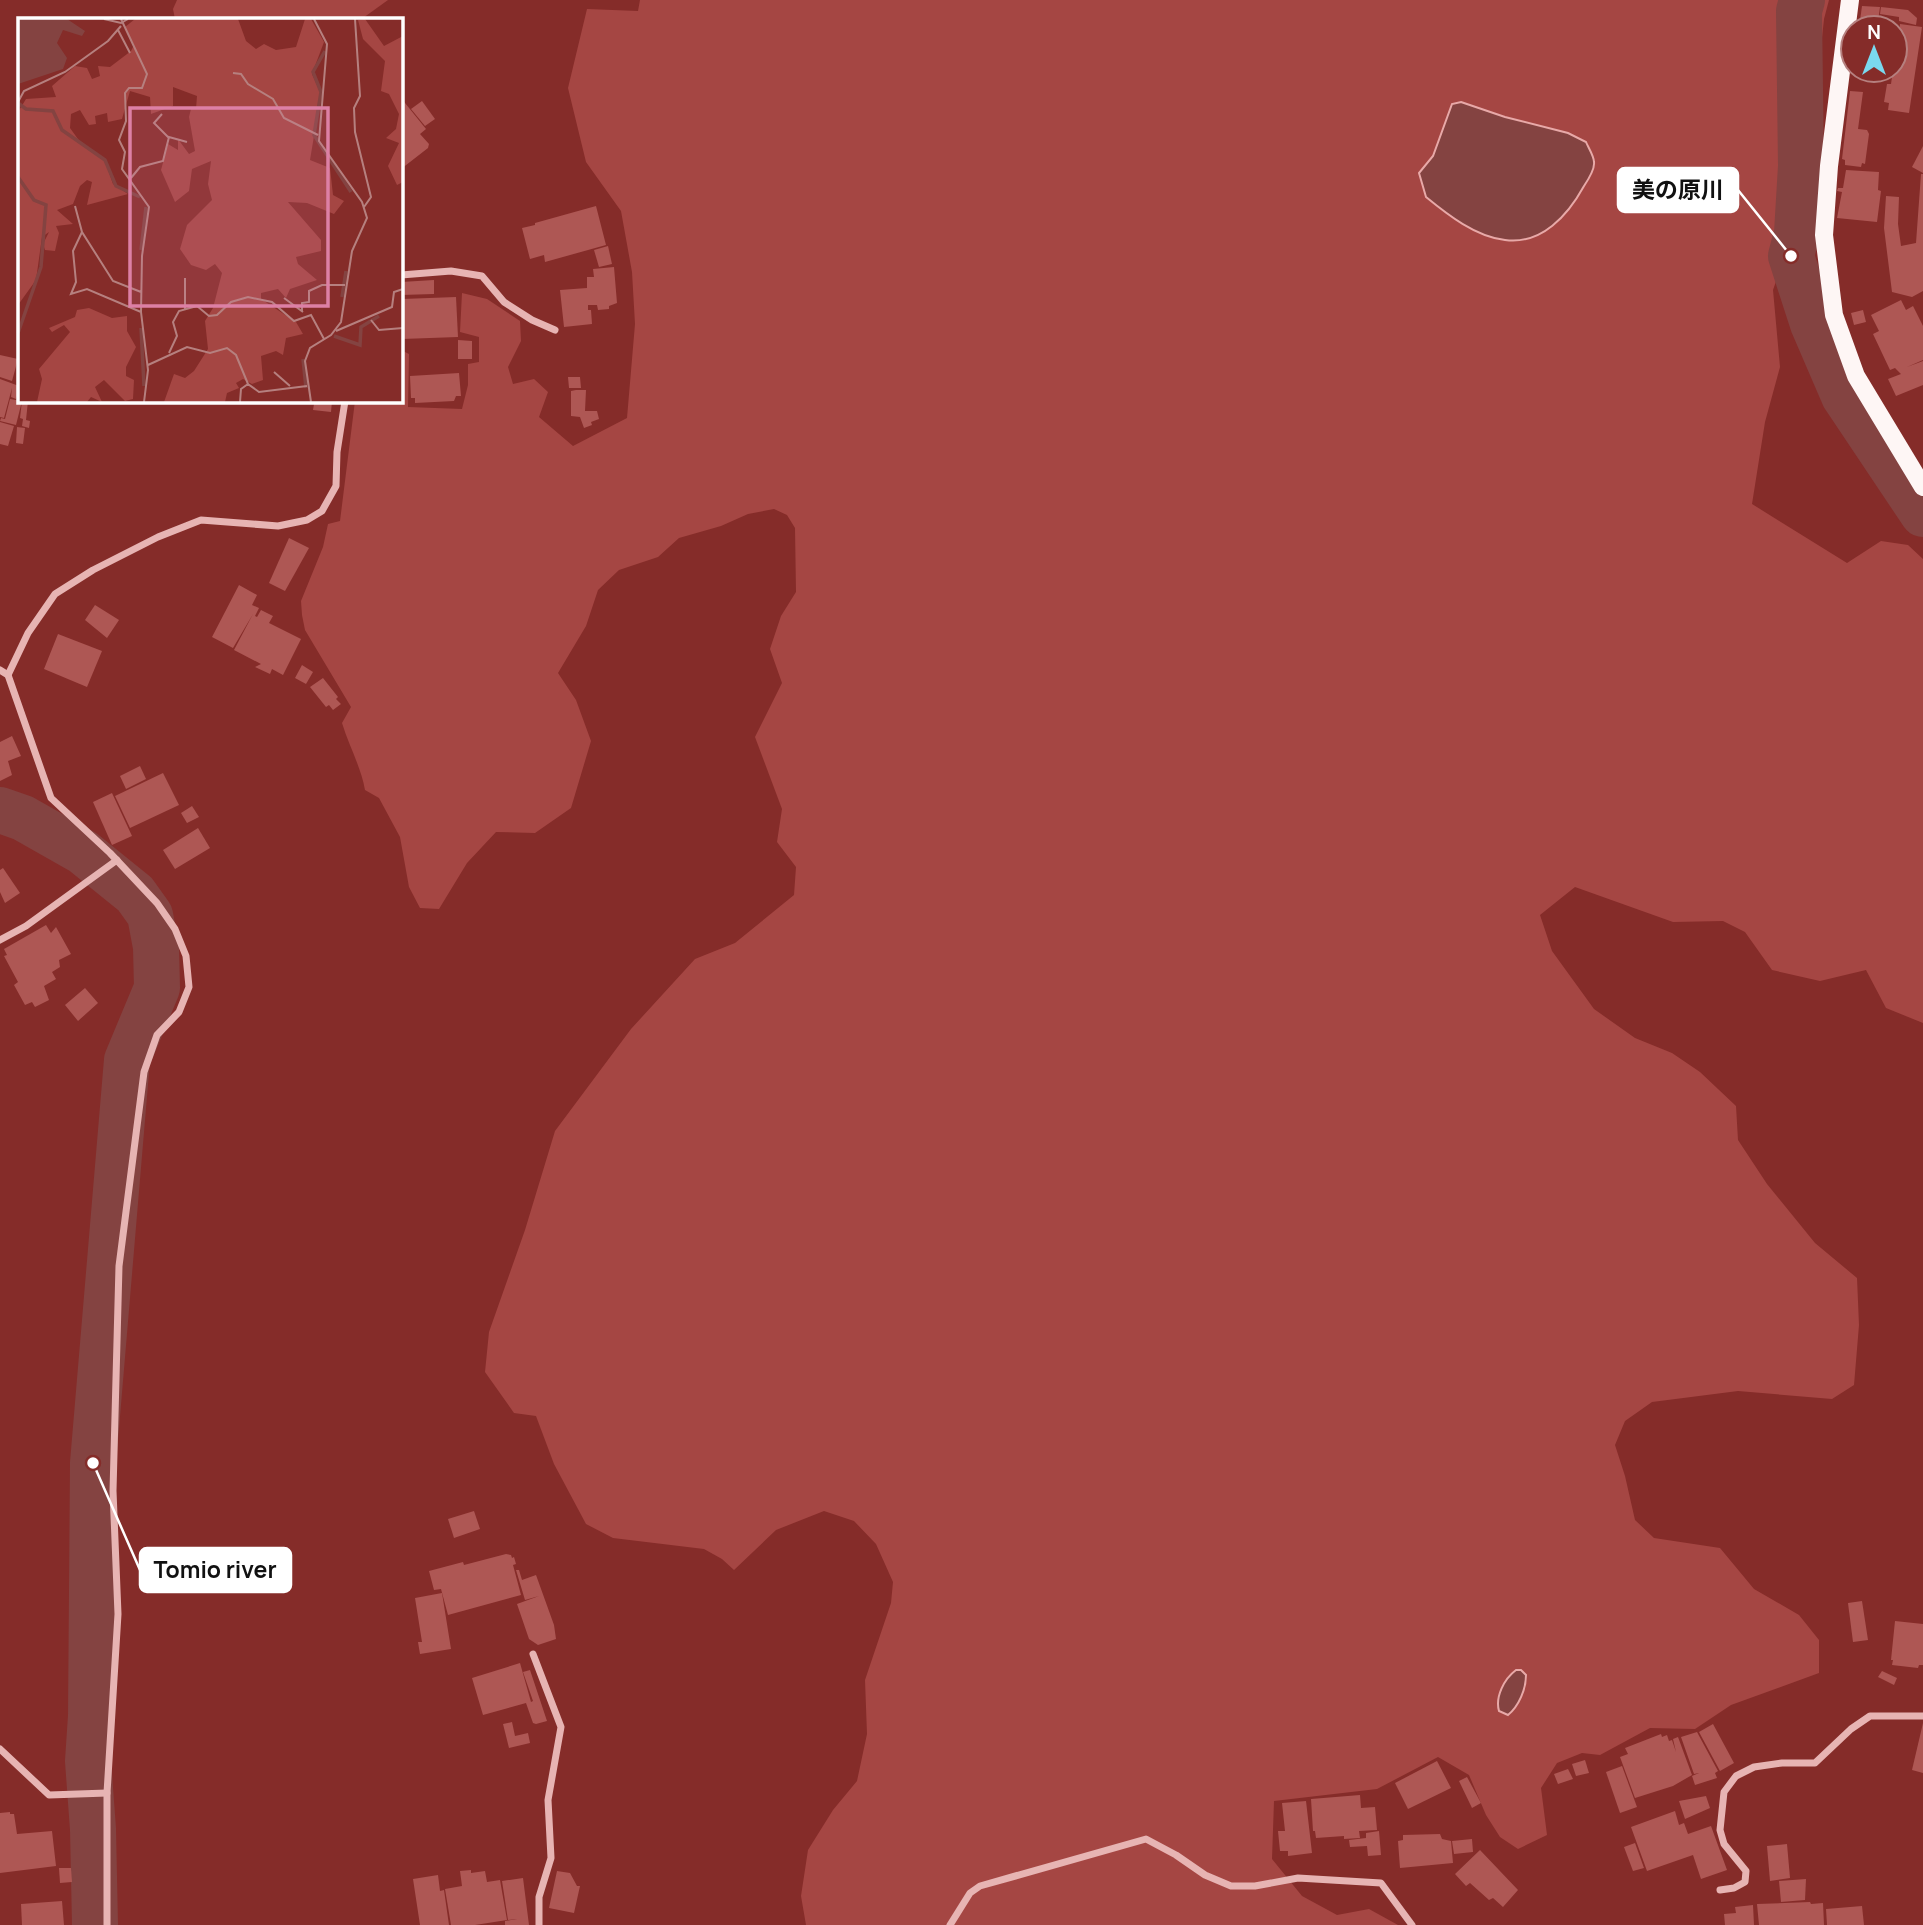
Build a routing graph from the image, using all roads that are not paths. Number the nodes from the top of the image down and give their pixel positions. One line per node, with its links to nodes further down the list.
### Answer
1 (1850, 0): 5 (main road)
2 (402, 275): 3 (street)
3 (555, 330)
4 (345, 402): 6 (street)
5 (1923, 487)
6 (4, 673): 7 (street)
7 (117, 860): 8 (street); 12 (street)
8 (0, 940)
9 (533, 1654): 15 (street)
10 (1923, 1716): 13 (street)
11 (0, 1749): 12 (street)
12 (107, 1793): 14 (street)
13 (1720, 1890)
14 (107, 1925)
15 (539, 1925)
16 (950, 1925): 17 (street)
17 (1412, 1925)

